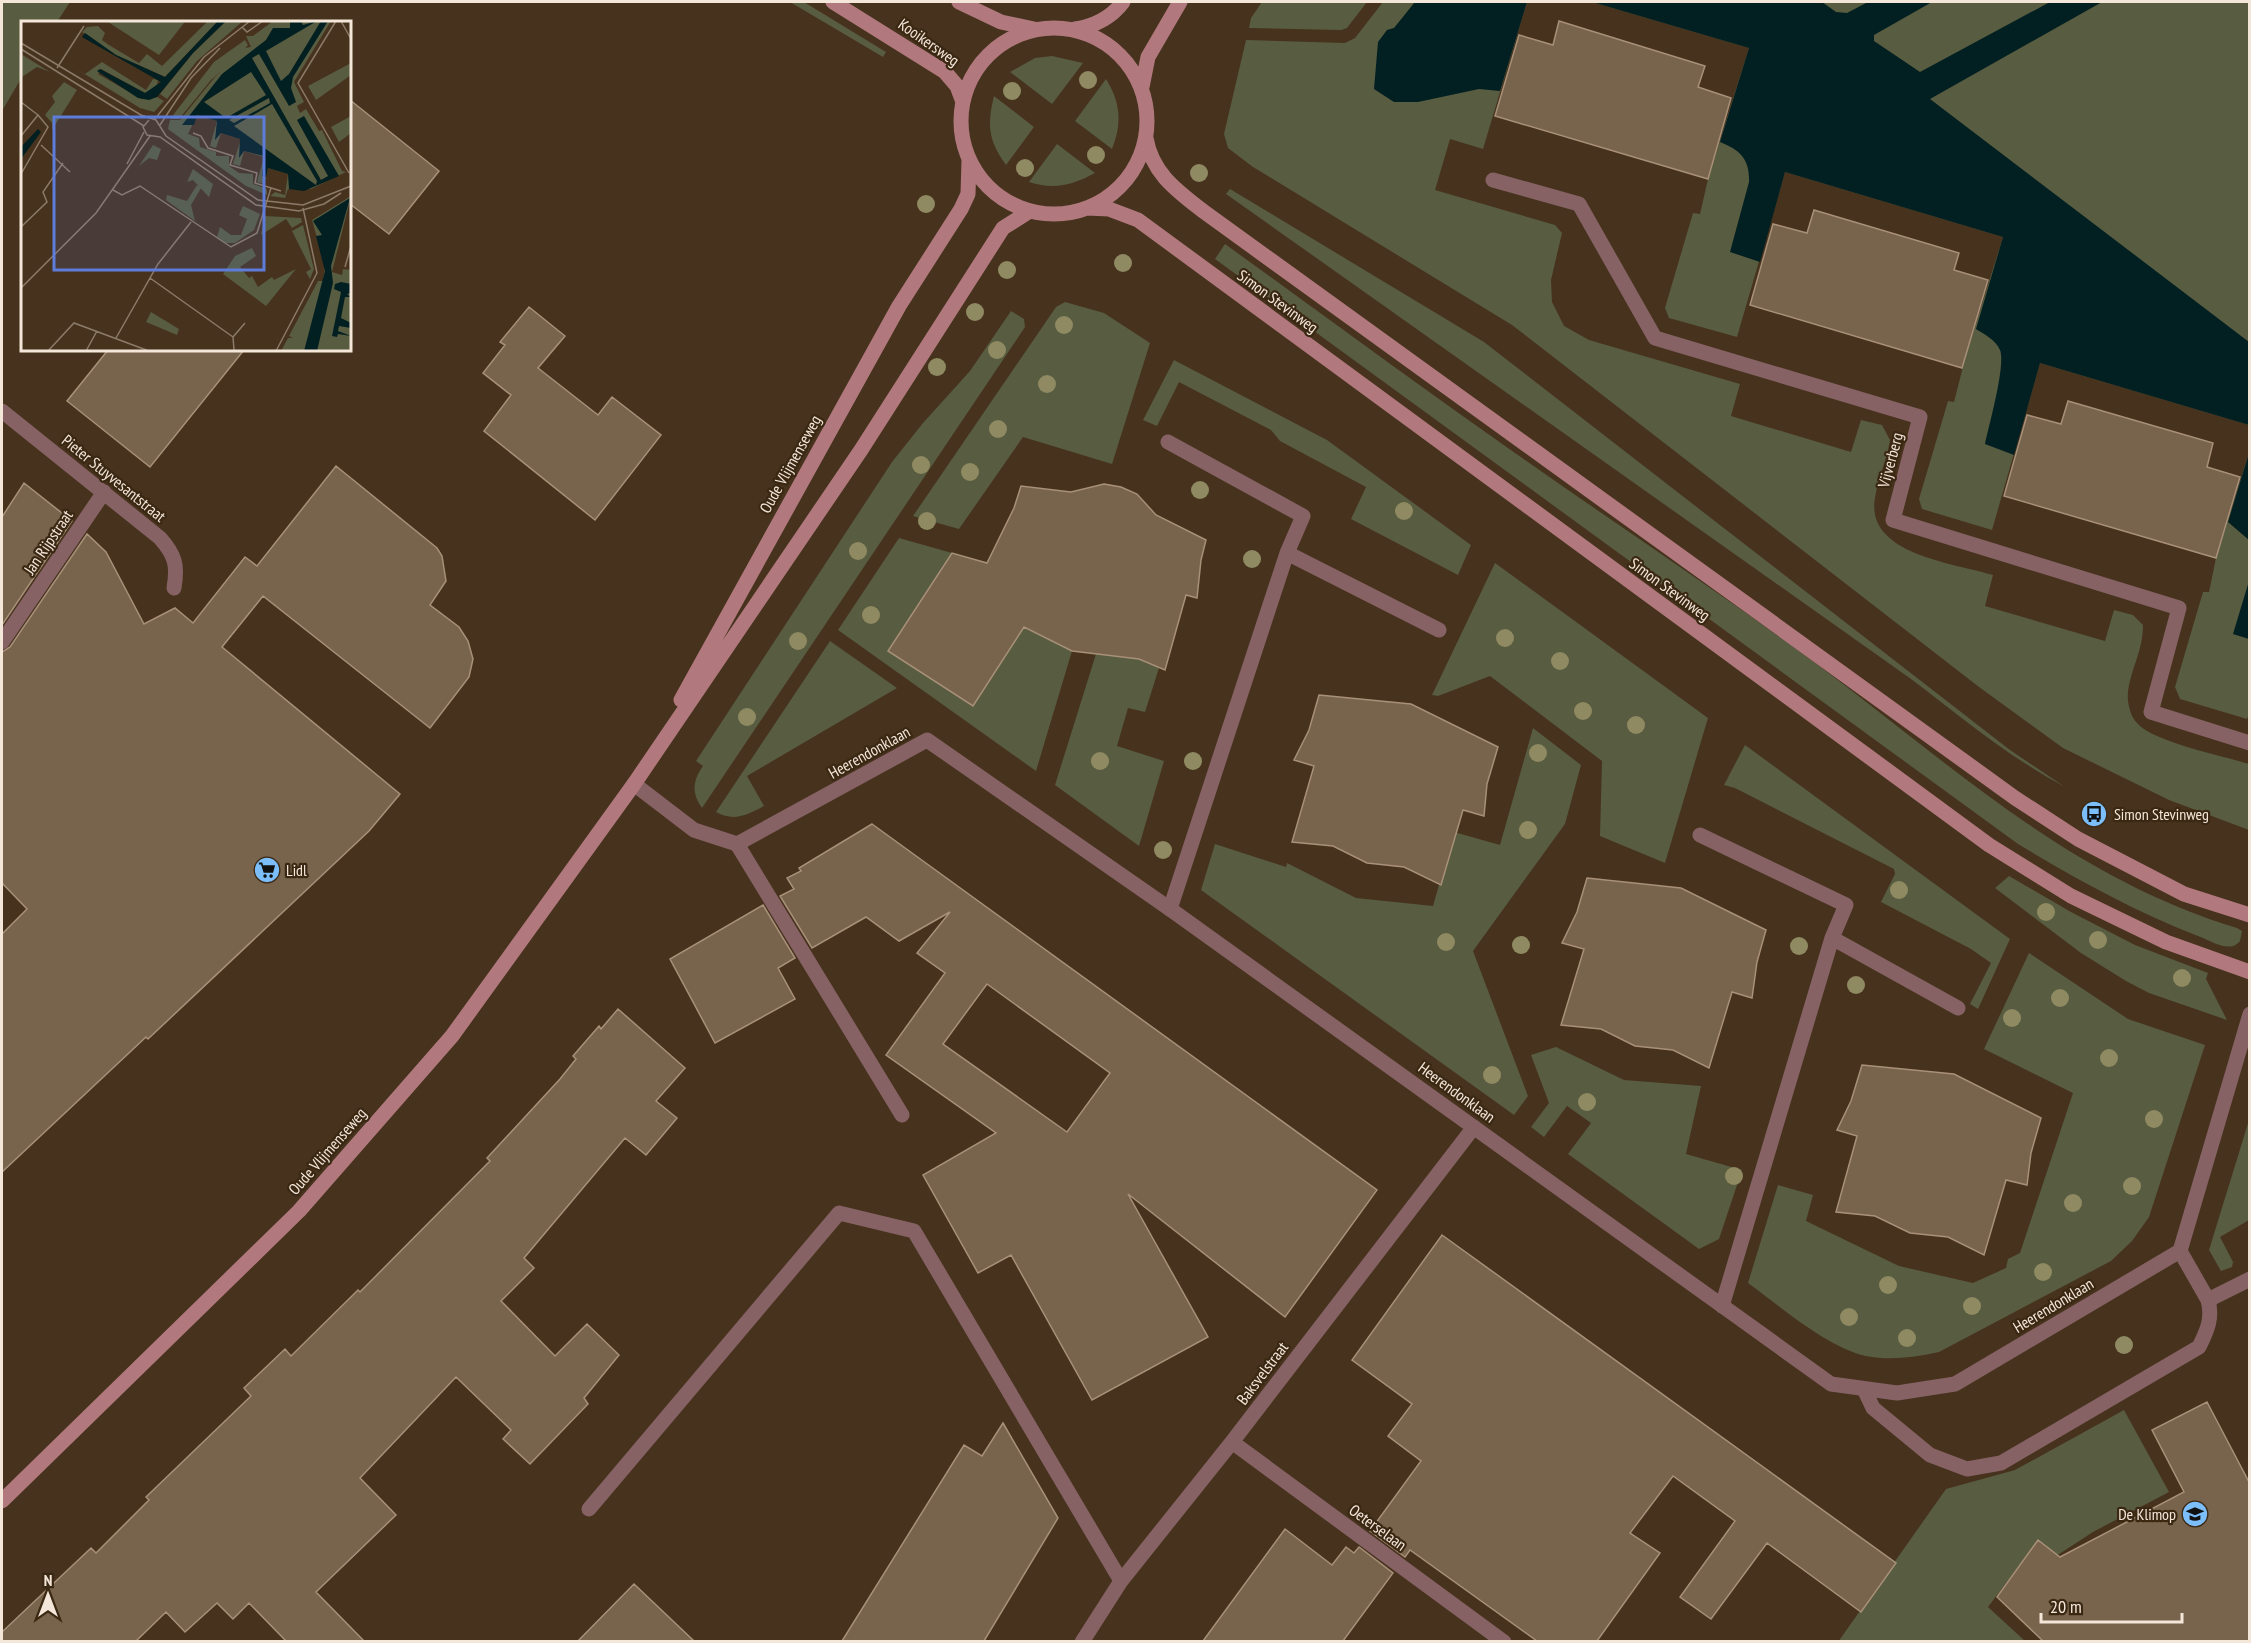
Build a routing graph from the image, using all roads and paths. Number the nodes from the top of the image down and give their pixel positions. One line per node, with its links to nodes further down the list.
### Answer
1 (832, 2): 8 (street, Kooikersweg)
2 (959, 2): 5 (street)
3 (1123, 2): 6 (street)
4 (1180, 2): 7 (street)
5 (1034, 29): 6 (street); 8 (street)
6 (1076, 29): 7 (street)
7 (1142, 87): 9 (street)
8 (963, 102): 10 (street)
9 (1146, 138): 12 (street); 26 (street, Simon Stevinweg)
10 (969, 160): 13 (street); 22 (street, Oude Vlijmenseweg)
11 (1493, 180): 21 (street, Vijverberg)
12 (1087, 208): 13 (street); 28 (street, Simon Stevinweg)
13 (1030, 211): 22 (street, Oude Vlijmenseweg)
14 (2, 411): 16 (street, Pieter Stuyvesantstraat)
15 (1168, 442): 17 (street)
16 (104, 492): 18 (street, Pieter Stuyvesantstraat); 20 (street, Jan Rijpstraat)
17 (1287, 553): 19 (street); 25 (street)
18 (174, 588)
19 (1439, 630)
20 (2, 642)
21 (2250, 743)
22 (634, 784): 24 (street); 39 (street, Oude Vlijmenseweg)
23 (1700, 835): 27 (street)
24 (737, 844): 25 (street, Heerendonklaan); 31 (street)
25 (1170, 909): 32 (street, Heerendonklaan)
26 (2250, 915)
27 (1833, 938): 29 (street); 36 (street)
28 (2250, 972)
29 (1958, 1008)
30 (2250, 1014): 33 (street)
31 (902, 1115)
32 (1473, 1127): 36 (street, Heerendonklaan); 38 (street, Baksvelstraat)
33 (2180, 1251): 35 (street); 37 (street, Heerendonklaan)
34 (2250, 1279): 35 (street)
35 (2208, 1300): 37 (street)
36 (1722, 1306): 37 (street, Heerendonklaan)
37 (1864, 1389)
38 (1232, 1442): 41 (street, Baksvelstraat); 43 (street, Oeterselaan)
39 (2, 1501)
40 (589, 1509): 41 (street)
41 (1121, 1581): 42 (street, Baksvelstraat)
42 (1082, 1641)
43 (1504, 1641)

